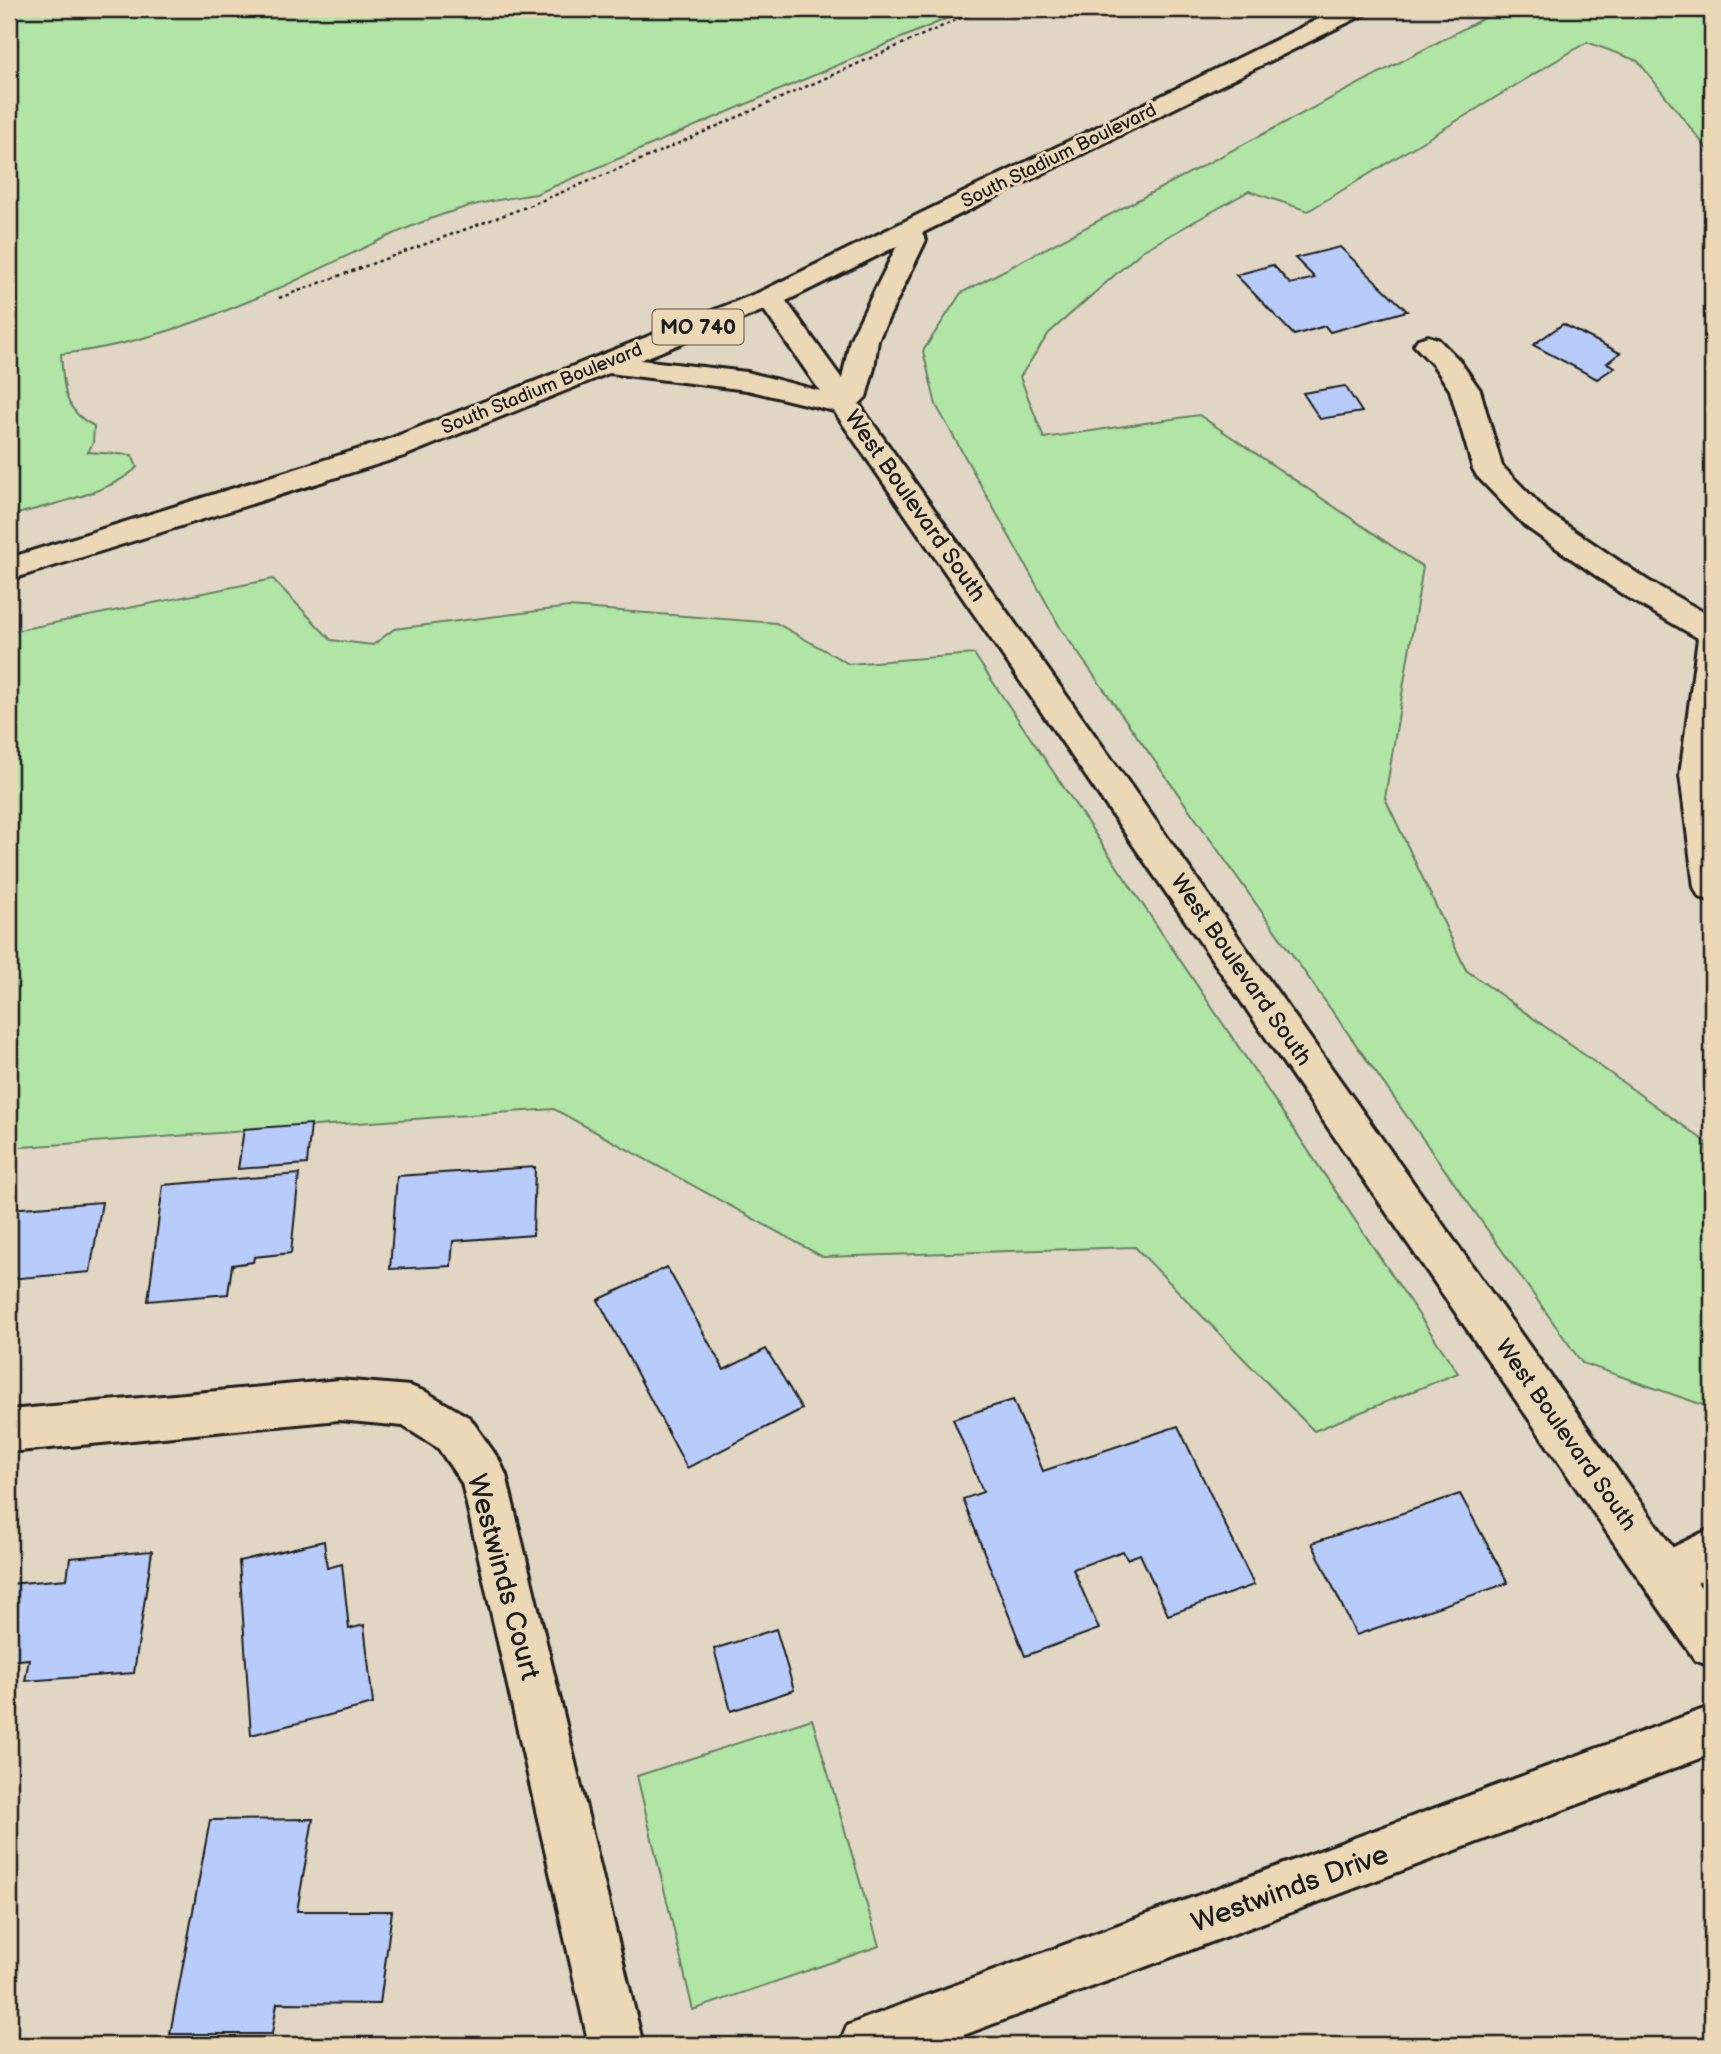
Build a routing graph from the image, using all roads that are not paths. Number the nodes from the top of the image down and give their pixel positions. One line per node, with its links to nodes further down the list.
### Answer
1 (1357, 9): 2 (main road, South Stadium Boulevard / MO 740)
2 (907, 231): 3 (main road, South Stadium Boulevard / MO 740); 6 (main road)
3 (770, 298): 5 (main road, South Stadium Boulevard / MO 740); 6 (main road, West Boulevard South)
4 (1429, 345): 8 (main road)
5 (611, 362): 6 (main road); 7 (main road, South Stadium Boulevard / MO 740)
6 (842, 402): 13 (main road, West Boulevard South)
7 (9, 569)
8 (1712, 631)
9 (1712, 642): 10 (main road)
10 (1712, 887)
11 (9, 1431): 16 (main road, Westwinds Court)
12 (1712, 1550): 13 (main road)
13 (1665, 1575): 14 (main road, West Boulevard South)
14 (1712, 1643)
15 (1712, 1730): 17 (main road, Westwinds Drive)
16 (616, 2045)
17 (866, 2045)

